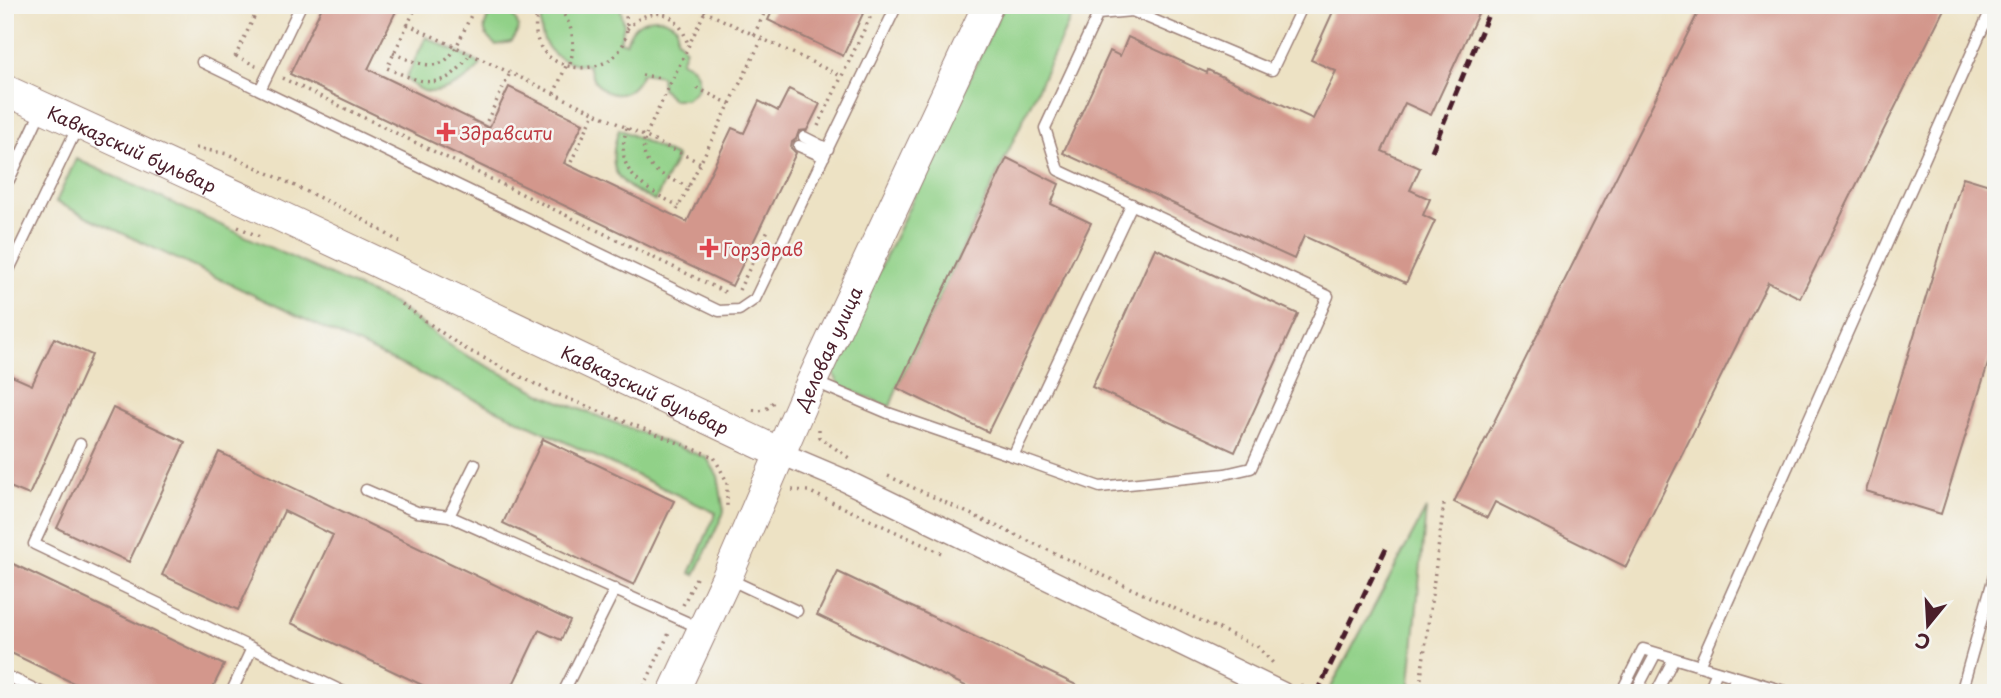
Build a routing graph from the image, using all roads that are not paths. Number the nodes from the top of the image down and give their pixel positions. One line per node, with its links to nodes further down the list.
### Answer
1 (301, 5): 9 (lane)
2 (897, 5): 13 (lane)
3 (988, 5): 17 (street, Деловая улица)
4 (1303, 5): 6 (lane)
5 (1993, 5): 32 (lane)
6 (1100, 10): 15 (lane)
7 (202, 62): 9 (lane)
8 (5, 90): 10 (street, Кавказский бульвар)
9 (260, 90): 13 (lane)
10 (43, 106): 11 (street, Кавказский бульвар); 14 (lane)
11 (79, 123): 16 (lane); 19 (street, Кавказский бульвар)
12 (805, 142): 13 (lane)
13 (826, 153)
14 (9, 180)
15 (1132, 204): 20 (lane); 20 (lane)
16 (5, 278)
17 (812, 381): 19 (street, Деловая улица); 20 (lane)
18 (80, 444): 29 (lane)
19 (780, 453): 25 (street, Деловая улица); 36 (street, Кавказский бульвар)
20 (1013, 456)
21 (475, 464): 23 (lane)
22 (366, 490): 23 (lane)
23 (449, 516): 26 (lane)
24 (1996, 569): 48 (lane)
25 (713, 574): 27 (lane); 28 (street, Деловая улица)
26 (615, 589): 28 (lane); 40 (lane)
27 (796, 611)
28 (690, 623): 41 (street, Деловая улица)
29 (252, 648): 38 (lane); 39 (lane)
30 (1656, 653): 31 (lane); 42 (lane); 43 (lane)
31 (1674, 658): 32 (lane); 44 (lane)
32 (1699, 666): 33 (lane)
33 (1717, 671): 35 (lane); 45 (lane)
34 (5, 675): 37 (lane)
35 (1736, 677): 46 (lane); 47 (lane)
36 (1288, 687)
37 (43, 693)
38 (231, 693)
39 (346, 693)
40 (564, 693)
41 (673, 693)
42 (1621, 693)
43 (1636, 693)
44 (1656, 693)
45 (1708, 693)
46 (1729, 693)
47 (1791, 693)
48 (1961, 693)

